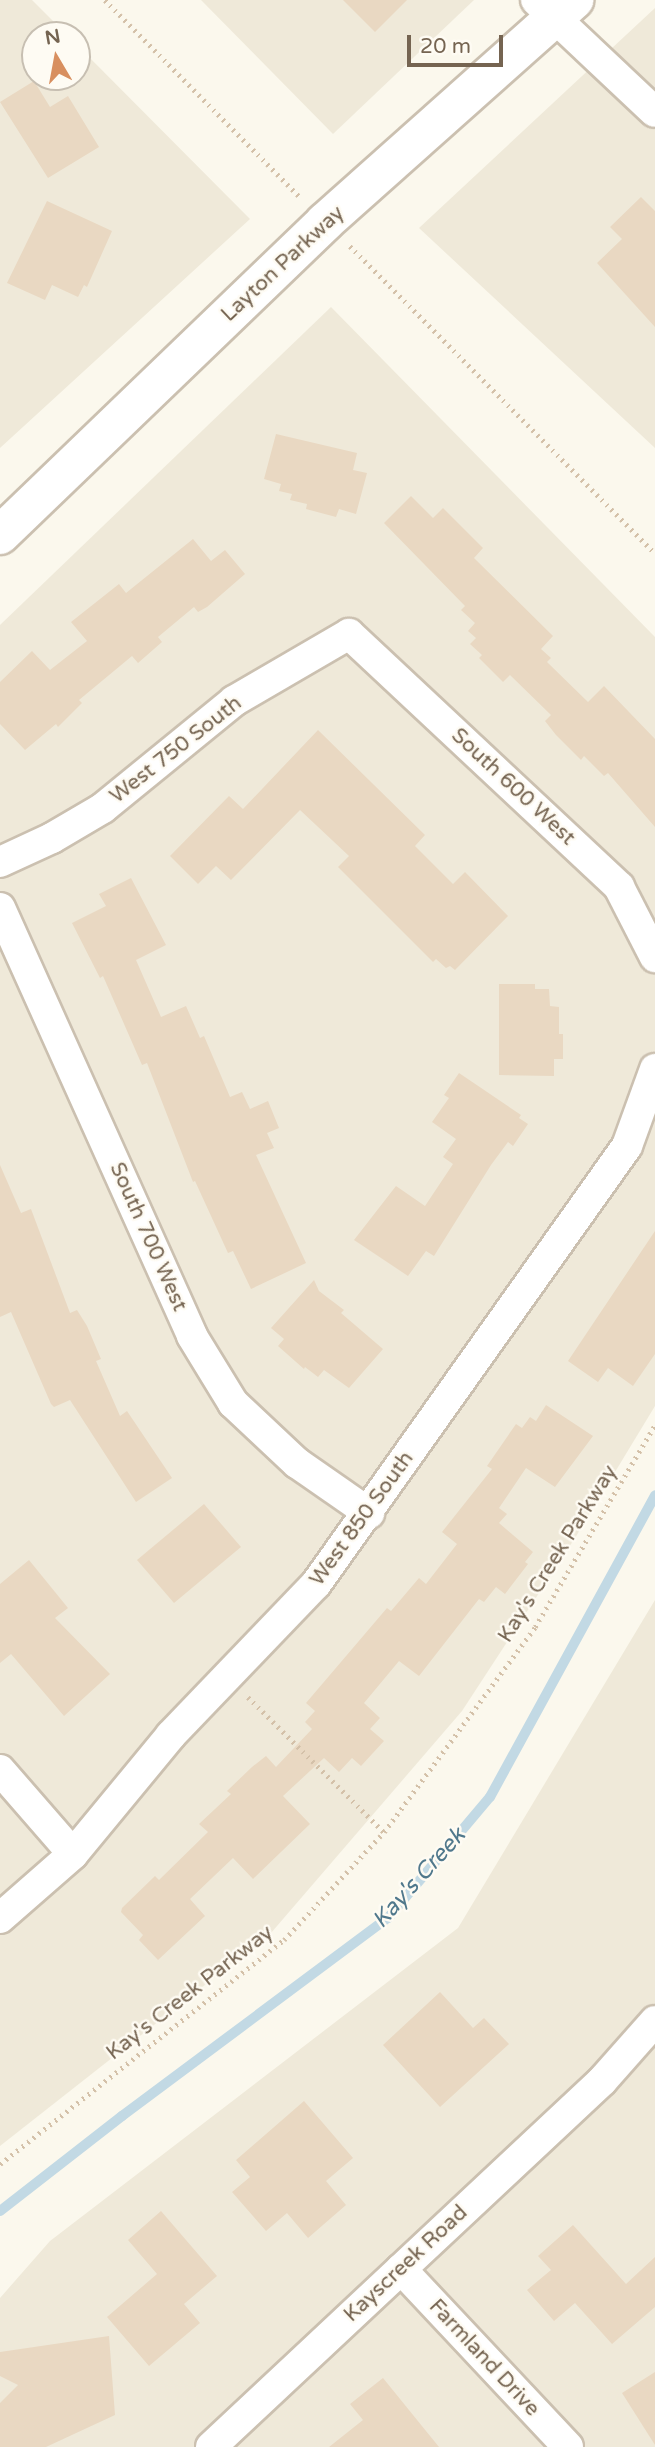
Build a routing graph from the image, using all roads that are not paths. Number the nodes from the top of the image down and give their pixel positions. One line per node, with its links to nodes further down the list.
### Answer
1 (555, 6): 2 (street); 3 (main road, Layton Parkway)
2 (655, 112)
3 (0, 535)
4 (349, 634): 5 (street, West 750 South); 7 (street, South 600 West)
5 (0, 862)
6 (0, 908): 9 (street, South 700 West)
7 (655, 957)
8 (655, 1069): 9 (street, West 850 South)
9 (369, 1513): 11 (street, West 850 South)
10 (0, 1770): 11 (street)
11 (73, 1854): 12 (street, West 850 South)
12 (0, 1918)
13 (655, 2021): 14 (street, Kayscreek Road)
14 (401, 2269): 15 (street, Kayscreek Road); 16 (street, Farmland Drive)
15 (211, 2447)
16 (568, 2447)

